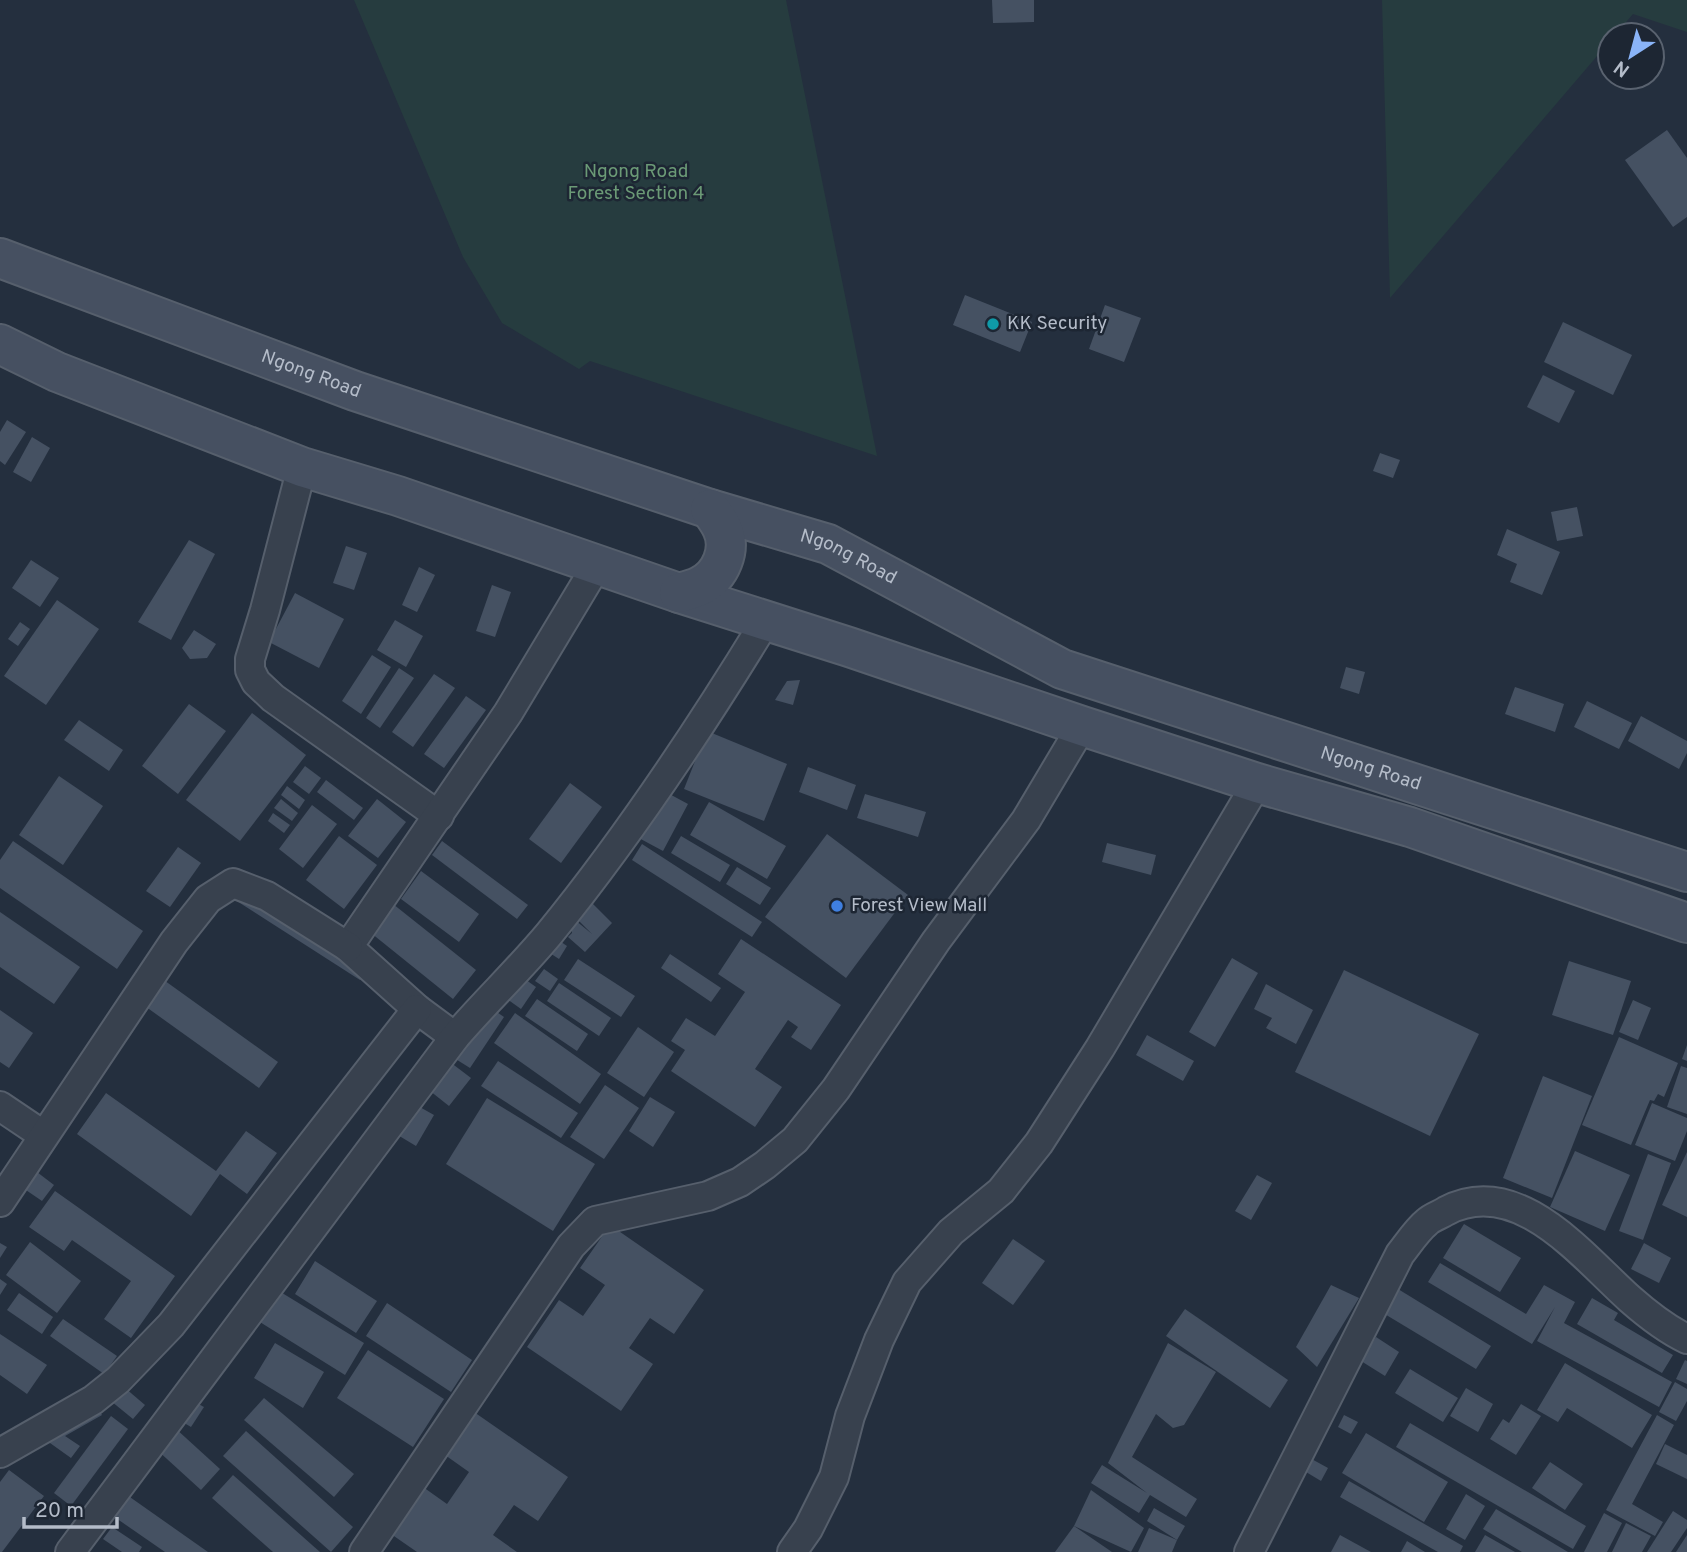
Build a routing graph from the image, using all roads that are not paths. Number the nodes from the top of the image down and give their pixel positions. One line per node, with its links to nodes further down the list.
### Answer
1 (0, 258): 4 (main road, Ngong Road)
2 (0, 344): 3 (main road)
3 (302, 467): 5 (main road); 10 (street)
4 (710, 509): 6 (main road); 11 (main road, Ngong Road)
5 (597, 565): 6 (main road); 10 (street)
6 (679, 593): 7 (main road)
7 (765, 622): 8 (main road); 15 (street)
8 (1082, 726): 9 (main road); 22 (street)
9 (1257, 783): 12 (main road); 23 (street)
10 (439, 816): 13 (street)
11 (1687, 872)
12 (1687, 923)
13 (348, 947): 14 (street); 17 (street)
14 (417, 1009): 15 (street); 20 (street)
15 (455, 1037): 21 (street)
16 (0, 1106): 17 (street)
17 (43, 1135): 18 (street)
18 (0, 1202)
19 (1687, 1339): 24 (street)
20 (0, 1453)
21 (70, 1552)
22 (365, 1552)
23 (792, 1552)
24 (1249, 1552)

